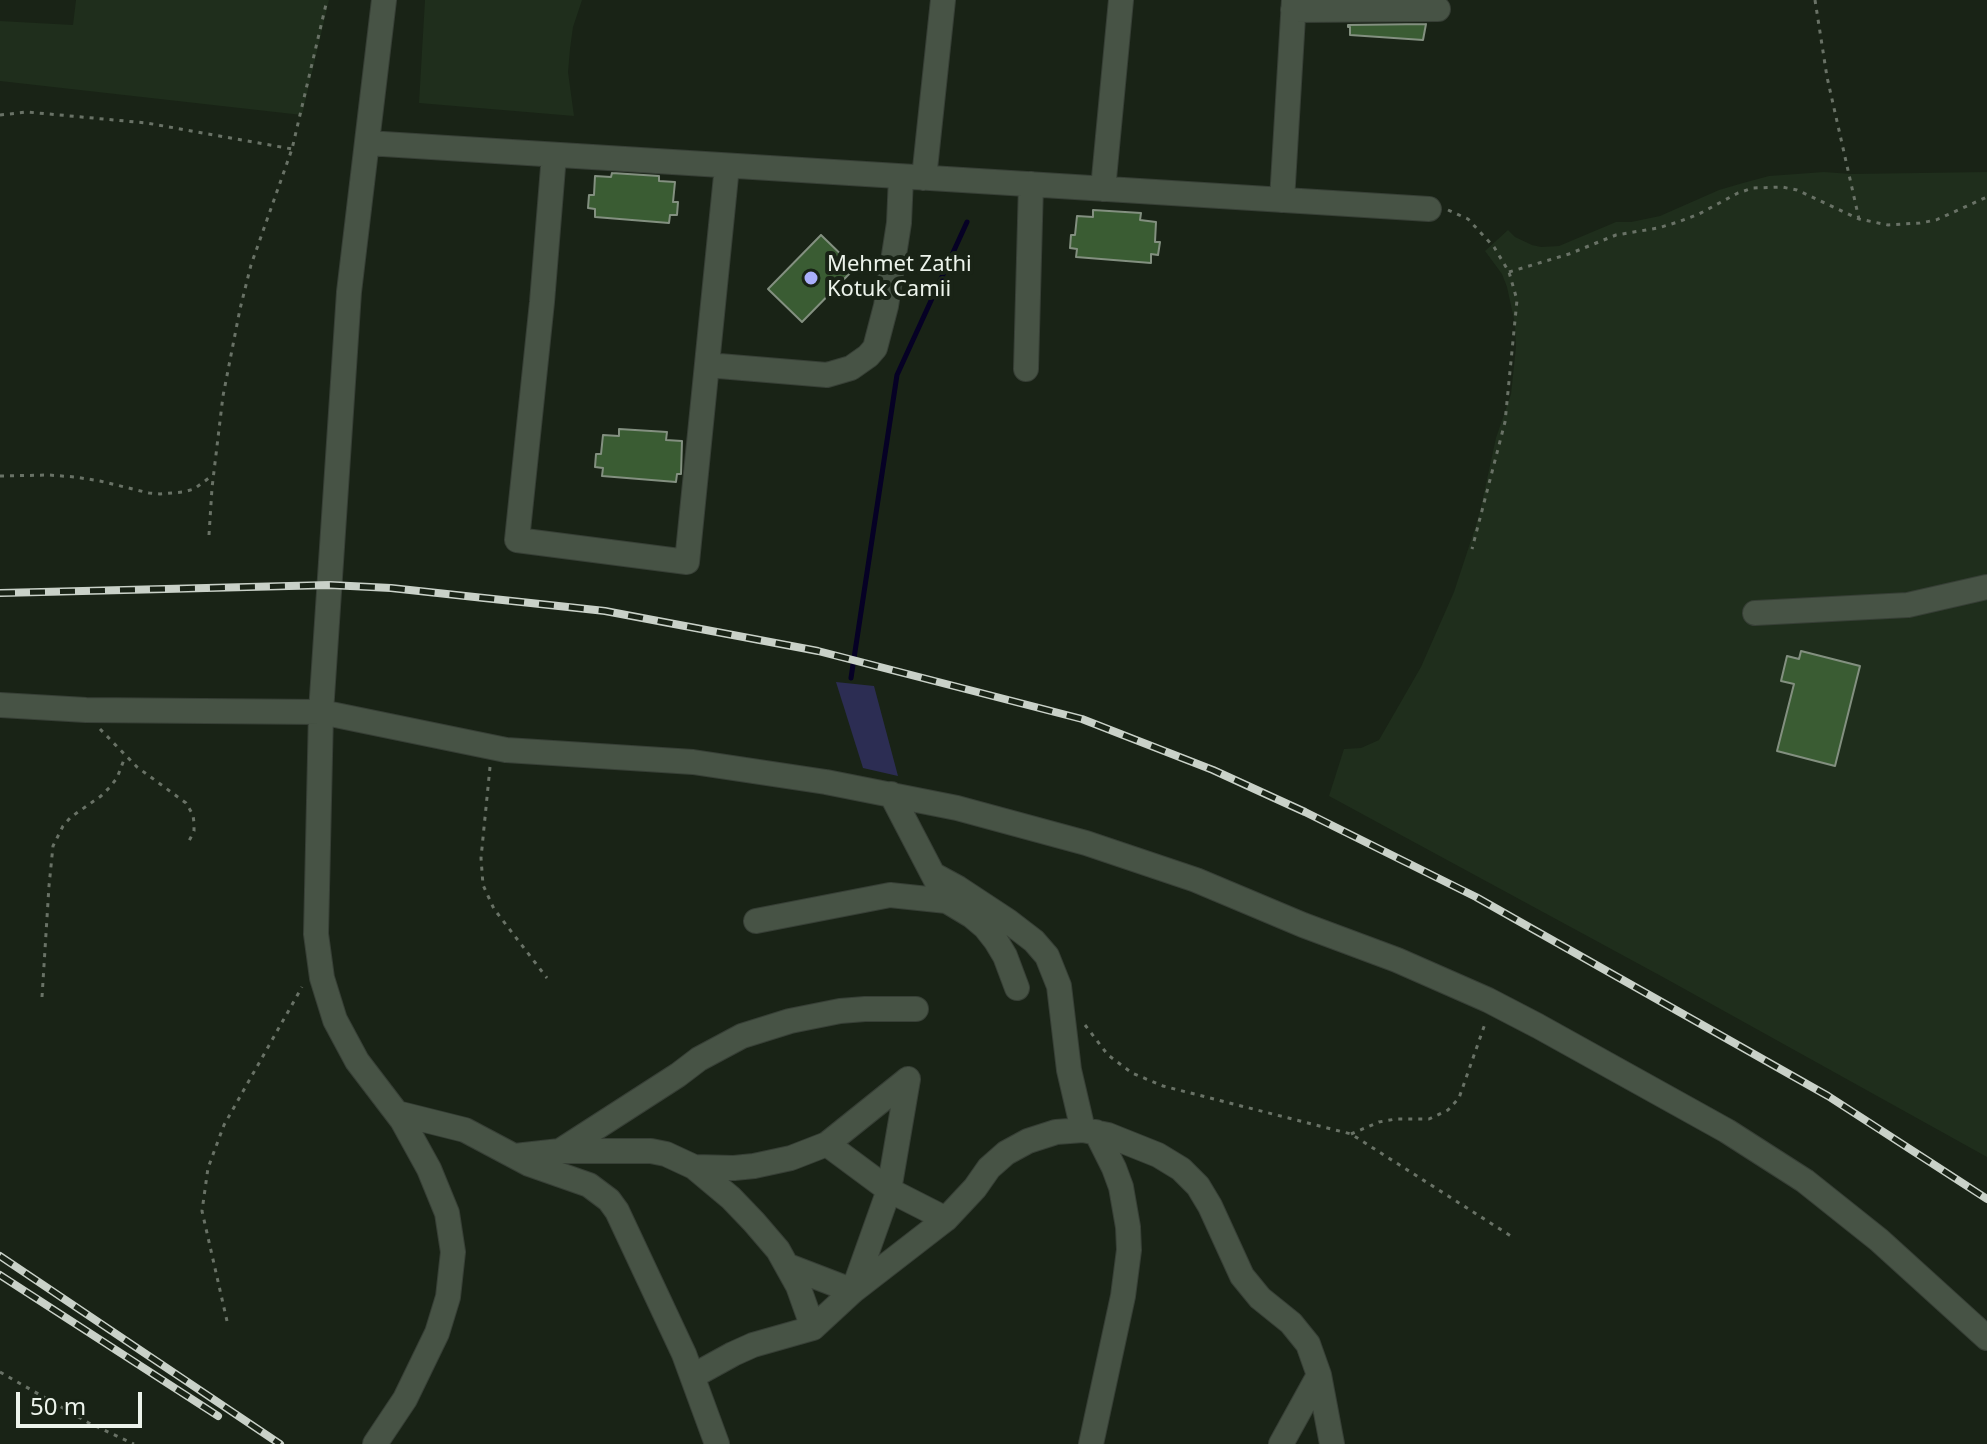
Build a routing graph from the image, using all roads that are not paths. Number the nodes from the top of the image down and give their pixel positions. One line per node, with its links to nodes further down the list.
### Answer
1 (384, 0): 6 (street)
2 (943, 0): 9 (street)
3 (1121, 0): 11 (street)
4 (1294, 5): 5 (street); 12 (street)
5 (1438, 9)
6 (367, 143): 7 (street); 19 (street)
7 (554, 155): 8 (street); 14 (street)
8 (727, 166): 9 (street); 14 (street)
9 (912, 177): 10 (street); 14 (street)
10 (1031, 184): 11 (street); 15 (street)
11 (1103, 189): 12 (street)
12 (1282, 200): 13 (street)
13 (1429, 209)
14 (707, 365)
15 (1026, 369)
16 (1987, 587): 17 (street)
17 (1755, 613)
18 (0, 705): 19 (street)
19 (321, 712): 20 (street); 26 (street)
20 (891, 794): 21 (street); 37 (street)
21 (934, 875): 22 (street); 27 (street)
22 (947, 901): 23 (street); 24 (street)
23 (756, 921)
24 (1017, 988)
25 (916, 1009): 29 (street)
26 (397, 1113): 30 (street); 40 (street)
27 (1089, 1131): 33 (street); 38 (street); 42 (street)
28 (827, 1144): 31 (street); 32 (street); 32 (street)
29 (560, 1151): 30 (street); 31 (street)
30 (512, 1156): 39 (street)
31 (694, 1167): 34 (street)
32 (889, 1190): 33 (street); 35 (street)
33 (946, 1219): 35 (street)
34 (788, 1266): 35 (street); 36 (street)
35 (853, 1291): 36 (street)
36 (813, 1328): 39 (street)
37 (1987, 1338)
38 (1319, 1375): 43 (street); 44 (street)
39 (693, 1376): 41 (street)
40 (375, 1444)
41 (717, 1444)
42 (1091, 1444)
43 (1281, 1444)
44 (1332, 1444)

